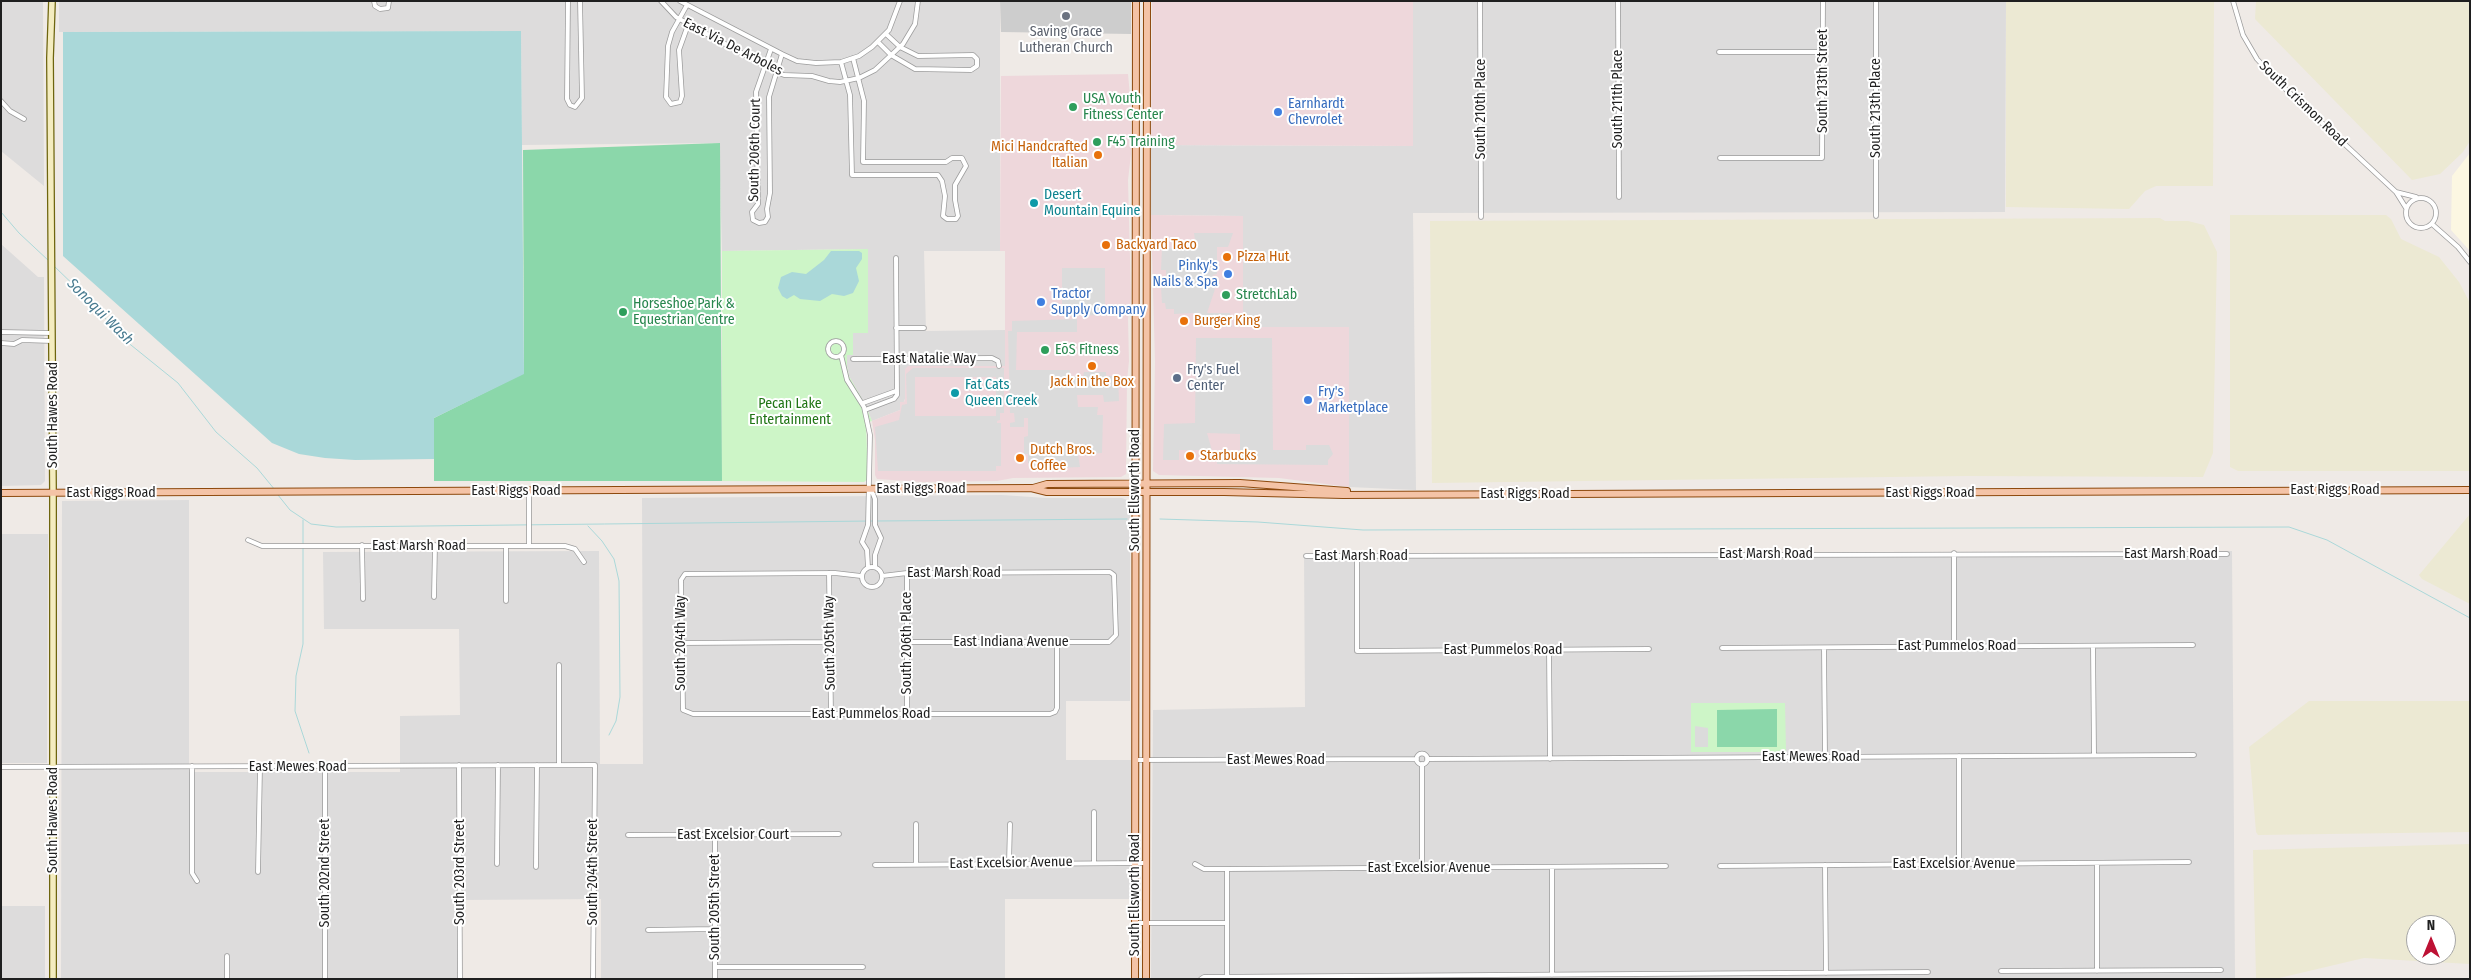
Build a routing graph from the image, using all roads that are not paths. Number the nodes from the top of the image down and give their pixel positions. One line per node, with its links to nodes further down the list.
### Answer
1 (52, 1): 53 (main road, South Hawes Road)
2 (374, 1): 3 (street)
3 (389, 1)
4 (568, 1): 5 (street)
5 (580, 1)
6 (661, 1): 18 (street, East Via De Arboles)
7 (680, 1): 17 (street, East Via De Arboles)
8 (900, 1): 20 (street, East Via De Arboles)
9 (918, 1): 22 (street, East Via De Arboles)
10 (1136, 1): 36 (main road, South Ellsworth Road)
11 (1147, 1): 34 (main road, South Ellsworth Road)
12 (1480, 1): 44 (street, South 210th Place)
13 (1618, 1): 40 (street, South 211th Place)
14 (1823, 1): 25 (street, South 213th Street)
15 (1876, 1): 43 (street, South 213th Place)
16 (2233, 1): 39 (street, South Crismon Road)
17 (686, 5): 18 (street); 23 (street, East Via De Arboles)
18 (678, 19): 19 (street, East Via De Arboles); 19 (street)
19 (688, 24): 30 (street, East Via De Arboles)
20 (886, 34): 21 (street, East Via De Arboles); 22 (street)
21 (878, 42): 27 (street); 28 (street, East Via De Arboles)
22 (900, 46): 27 (street, East Via De Arboles); 27 (street)
23 (771, 49): 26 (street, East Via De Arboles); 30 (street)
24 (1719, 52): 25 (street)
25 (1823, 52): 38 (street, South 213th Street)
26 (782, 54): 29 (street, East Via De Arboles); 31 (street)
27 (891, 55): 32 (street, East Via De Arboles)
28 (853, 58): 29 (street, East Via De Arboles); 32 (street)
29 (841, 62): 33 (street)
30 (765, 66): 31 (street, East Via De Arboles); 31 (street, South 206th Court)
31 (776, 72): 33 (street, East Via De Arboles)
32 (859, 78): 33 (street, East Via De Arboles); 33 (street)
33 (846, 81)
34 (1147, 100): 36 (main road); 46 (main road, South Ellsworth Road)
35 (1, 101): 37 (street)
36 (1136, 102): 45 (main road, South Ellsworth Road)
37 (24, 119)
38 (1720, 158)
39 (2396, 192): 41 (street, South Crismon Road); 42 (street, South Crismon Road)
40 (1619, 197)
41 (2418, 198): 42 (street); 47 (street, South Crismon Road)
42 (2406, 208): 47 (street, South Crismon Road)
43 (1876, 216)
44 (1481, 217)
45 (1136, 218): 46 (main road); 65 (main road, South Ellsworth Road)
46 (1147, 218): 66 (main road, South Ellsworth Road)
47 (2432, 224): 49 (street)
48 (896, 258): 50 (street)
49 (2470, 262)
50 (896, 328): 51 (street); 58 (street)
51 (924, 328)
52 (3, 332): 53 (street); 55 (street)
53 (52, 333): 54 (main road, South Hawes Road)
54 (52, 341): 55 (street); 73 (main road, South Hawes Road)
55 (3, 343)
56 (840, 355): 56 (street); 62 (street)
57 (853, 359): 58 (street, East Natalie Way)
58 (896, 359): 59 (street, East Natalie Way); 60 (street)
59 (999, 366)
60 (896, 391): 61 (street); 63 (street)
61 (881, 396): 62 (street); 63 (street)
62 (863, 403): 64 (street)
63 (883, 403): 64 (street)
64 (866, 410): 68 (street)
65 (1134, 484): 66 (main road, East Riggs Road); 67 (main road, East Riggs Road); 74 (main road, South Ellsworth Road)
66 (1148, 484): 71 (main road, South Ellsworth Road); 75 (main road, East Riggs Road)
67 (1032, 488): 68 (main road, East Riggs Road); 74 (main road, East Riggs Road)
68 (871, 489): 70 (main road, East Riggs Road); 86 (street); 87 (street)
69 (2470, 490): 75 (main road, East Riggs Road)
70 (529, 491): 73 (main road, East Riggs Road); 80 (street)
71 (1148, 492): 74 (main road, East Riggs Road); 75 (main road, East Riggs Road); 120 (main road, South Ellsworth Road)
72 (1, 493): 73 (main road, East Riggs Road)
73 (53, 493): 127 (main road, South Hawes Road)
74 (1134, 493): 119 (main road, South Ellsworth Road)
75 (1390, 495)
76 (248, 540): 77 (street, East Marsh Road)
77 (362, 545): 78 (street, East Marsh Road); 94 (street)
78 (435, 545): 79 (street, East Marsh Road); 93 (street)
79 (506, 546): 80 (street, East Marsh Road); 95 (street)
80 (529, 546): 85 (street, East Marsh Road)
81 (1954, 553): 82 (street, East Marsh Road); 84 (street, East Marsh Road); 102 (street)
82 (2227, 554)
83 (1306, 556): 84 (street, East Marsh Road)
84 (1357, 556): 106 (street, East Pummelos Road)
85 (584, 562)
86 (868, 567): 87 (street); 91 (street)
87 (875, 567): 92 (street)
88 (829, 573): 90 (street, East Marsh Road); 91 (street, East Marsh Road); 97 (street, South 205th Way)
89 (906, 573): 92 (street, East Marsh Road); 96 (street, East Marsh Road); 98 (street, South 206th Place)
90 (683, 576): 100 (street, South 204th Way)
91 (861, 576): 92 (street, East Marsh Road)
92 (882, 576)
93 (434, 597)
94 (363, 599)
95 (506, 601)
96 (1114, 639): 99 (street, East Indiana Avenue)
97 (830, 642): 100 (street); 110 (street, South 205th Way)
98 (907, 642): 99 (street, East Indiana Avenue); 111 (street, South 206th Place)
99 (1057, 642): 111 (street, East Pummelos Road)
100 (681, 643): 109 (street, South 204th Way)
101 (2193, 645): 103 (street, East Pummelos Road)
102 (1954, 646): 103 (street, East Pummelos Road); 105 (street, East Pummelos Road)
103 (2093, 646): 112 (street)
104 (1722, 648): 105 (street, East Pummelos Road)
105 (1824, 648): 115 (street)
106 (1548, 649): 107 (street, East Pummelos Road); 118 (street)
107 (1649, 649)
108 (559, 665): 125 (street)
109 (683, 710): 110 (street, East Pummelos Road)
110 (831, 714): 111 (street, East Pummelos Road)
111 (907, 714)
112 (2094, 755): 113 (street, East Mewes Road); 114 (street, East Mewes Road)
113 (2194, 755)
114 (1959, 756): 115 (street, East Mewes Road); 148 (street)
115 (1824, 757): 118 (street, East Mewes Road)
116 (1417, 759): 117 (street, East Mewes Road); 120 (street, East Mewes Road); 121 (street)
117 (1427, 759): 118 (street, East Mewes Road); 121 (street)
118 (1550, 759)
119 (1136, 760): 120 (street, East Mewes Road); 138 (main road, South Ellsworth Road)
120 (1147, 760): 139 (main road, South Ellsworth Road)
121 (1422, 764): 154 (street)
122 (459, 765): 123 (street, East Mewes Road); 131 (street, East Mewes Road); 176 (street, South 203rd Street)
123 (498, 765): 124 (street, East Mewes Road); 144 (street)
124 (537, 765): 125 (street, East Mewes Road); 152 (street)
125 (559, 765): 126 (street, East Mewes Road)
126 (594, 765): 177 (street, South 204th Street)
127 (52, 766): 128 (street, East Mewes Road); 129 (street, East Mewes Road); 173 (main road, South Hawes Road)
128 (192, 766): 130 (street, East Mewes Road); 157 (street)
129 (1, 767)
130 (260, 767): 131 (street, East Mewes Road); 156 (street)
131 (325, 767): 175 (street, South 202nd Street)
132 (1094, 812): 142 (street)
133 (916, 824): 146 (street)
134 (1010, 824): 141 (street)
135 (839, 834): 137 (street, East Excelsior Court)
136 (628, 835): 137 (street, East Excelsior Court)
137 (714, 835): 161 (street, South 205th Street)
138 (1136, 862): 139 (street, East Excelsior Avenue); 142 (street, East Excelsior Avenue); 158 (main road, South Ellsworth Road)
139 (1147, 862): 159 (main road, South Ellsworth Road)
140 (2189, 862): 143 (street, East Excelsior Avenue)
141 (1009, 863): 142 (street, East Excelsior Avenue); 146 (street, East Excelsior Avenue)
142 (1094, 863)
143 (2097, 863): 148 (street, East Excelsior Avenue); 168 (street)
144 (497, 864)
145 (875, 864): 146 (street, East Excelsior Avenue)
146 (916, 864)
147 (1195, 864): 155 (street, East Excelsior Avenue)
148 (1959, 864): 149 (street, East Excelsior Avenue)
149 (1825, 865): 151 (street, East Excelsior Avenue); 170 (street)
150 (1666, 866): 153 (street, East Excelsior Avenue)
151 (1720, 866)
152 (536, 867)
153 (1552, 867): 154 (street, East Excelsior Avenue); 171 (street)
154 (1422, 868): 155 (street, East Excelsior Avenue)
155 (1227, 869): 160 (street)
156 (258, 872)
157 (197, 881)
158 (1136, 923): 159 (street); 179 (main road, South Ellsworth Road)
159 (1147, 923): 160 (street); 180 (main road, South Ellsworth Road)
160 (1227, 923): 172 (street)
161 (715, 929): 162 (street); 165 (street, South 205th Street)
162 (648, 930)
163 (227, 956): 174 (street)
164 (863, 966): 165 (street)
165 (715, 967): 178 (street, South 205th Street)
166 (2221, 970): 168 (street)
167 (2001, 971): 168 (street)
168 (2097, 971)
169 (1928, 972): 170 (street)
170 (1826, 973): 171 (street)
171 (1552, 975): 172 (street)
172 (1227, 977): 181 (street)
173 (52, 979)
174 (227, 979)
175 (325, 979)
176 (460, 979)
177 (593, 979)
178 (715, 979)
179 (1135, 979)
180 (1146, 979)
181 (1200, 979)

